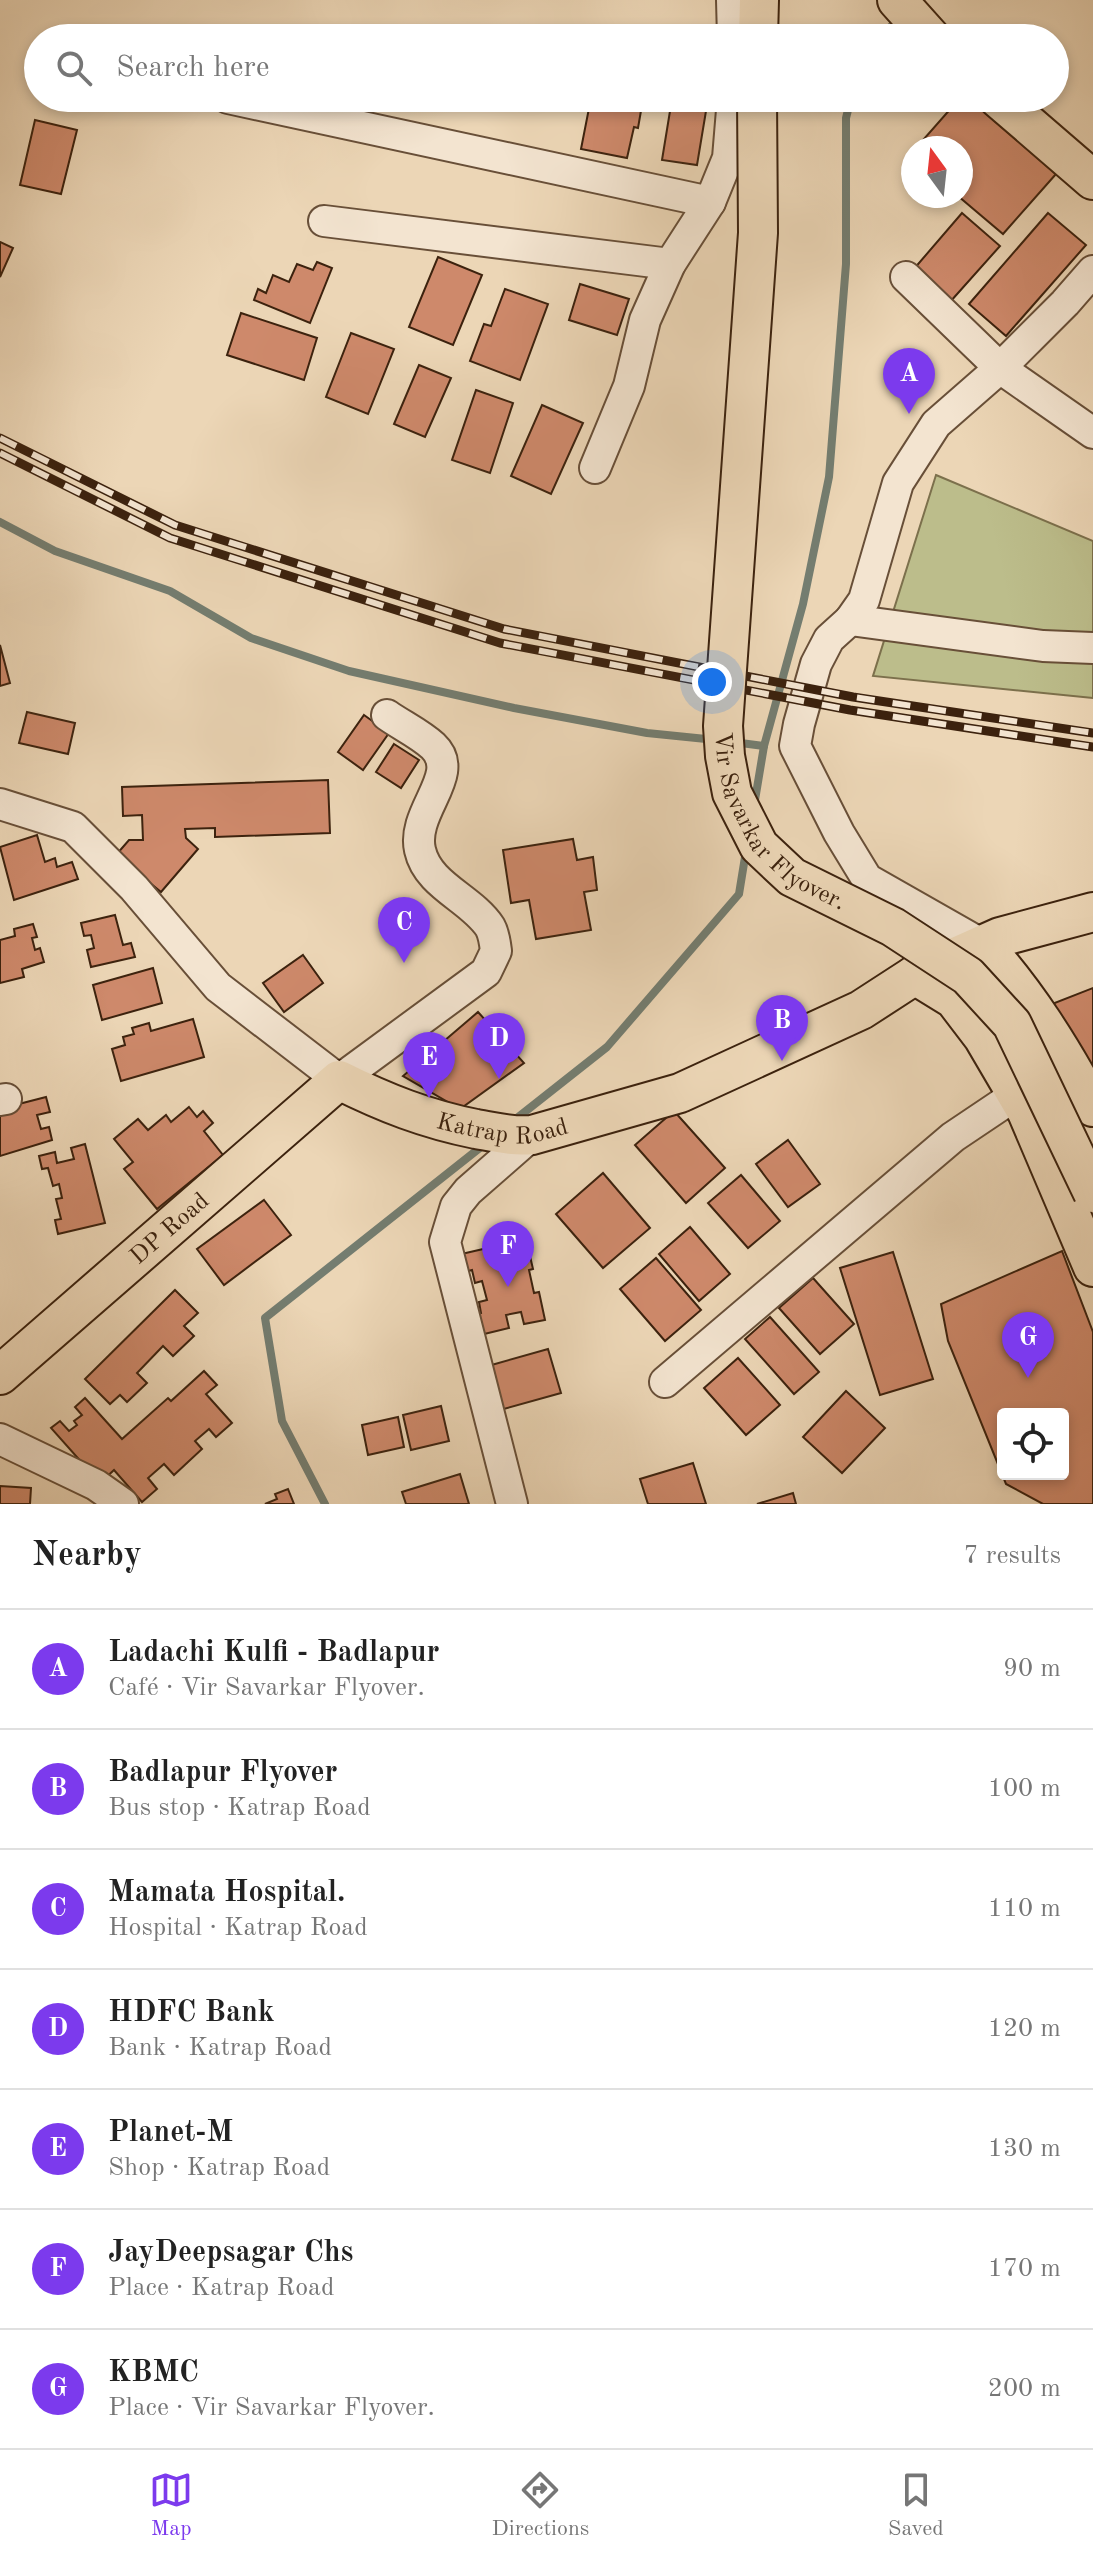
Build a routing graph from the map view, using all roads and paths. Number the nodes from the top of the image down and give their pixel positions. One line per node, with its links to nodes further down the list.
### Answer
1 (732, 0): 4 (street)
2 (759, 0): 5 (main road)
3 (897, 0): 6 (main road)
4 (733, 24)
5 (758, 24)
6 (918, 24)
7 (293, 112): 12 (street)
8 (732, 112): 12 (street)
9 (757, 112): 31 (main road, Vir Savarkar Flyover., bridge)
10 (1014, 112): 11 (main road)
11 (1093, 180)
12 (710, 202): 14 (street)
13 (324, 221): 14 (street)
14 (670, 264): 19 (street)
15 (1093, 271): 17 (street)
16 (906, 277): 17 (street)
17 (1000, 368): 18 (street); 20 (street)
18 (1093, 433)
19 (595, 468)
20 (850, 620): 21 (street); 25 (street)
21 (1093, 648)
22 (387, 715): 27 (street)
23 (0, 804): 27 (street, Katrap Road)
24 (1093, 912): 25 (main road, Katrap Road)
25 (983, 945): 26 (main road, Katrap Road); 29 (main road)
26 (915, 975): 28 (main road); 30 (main road, Katrap Road)
27 (339, 1080): 30 (main road, Katrap Road); 33 (main road, DP Road)
28 (1017, 1094): 32 (main road); 34 (street)
29 (1093, 1107)
30 (524, 1136): 37 (street)
31 (1093, 1193)
32 (1093, 1267)
33 (0, 1375)
34 (665, 1382)
35 (0, 1439): 36 (street)
36 (123, 1504)
37 (512, 1504)

